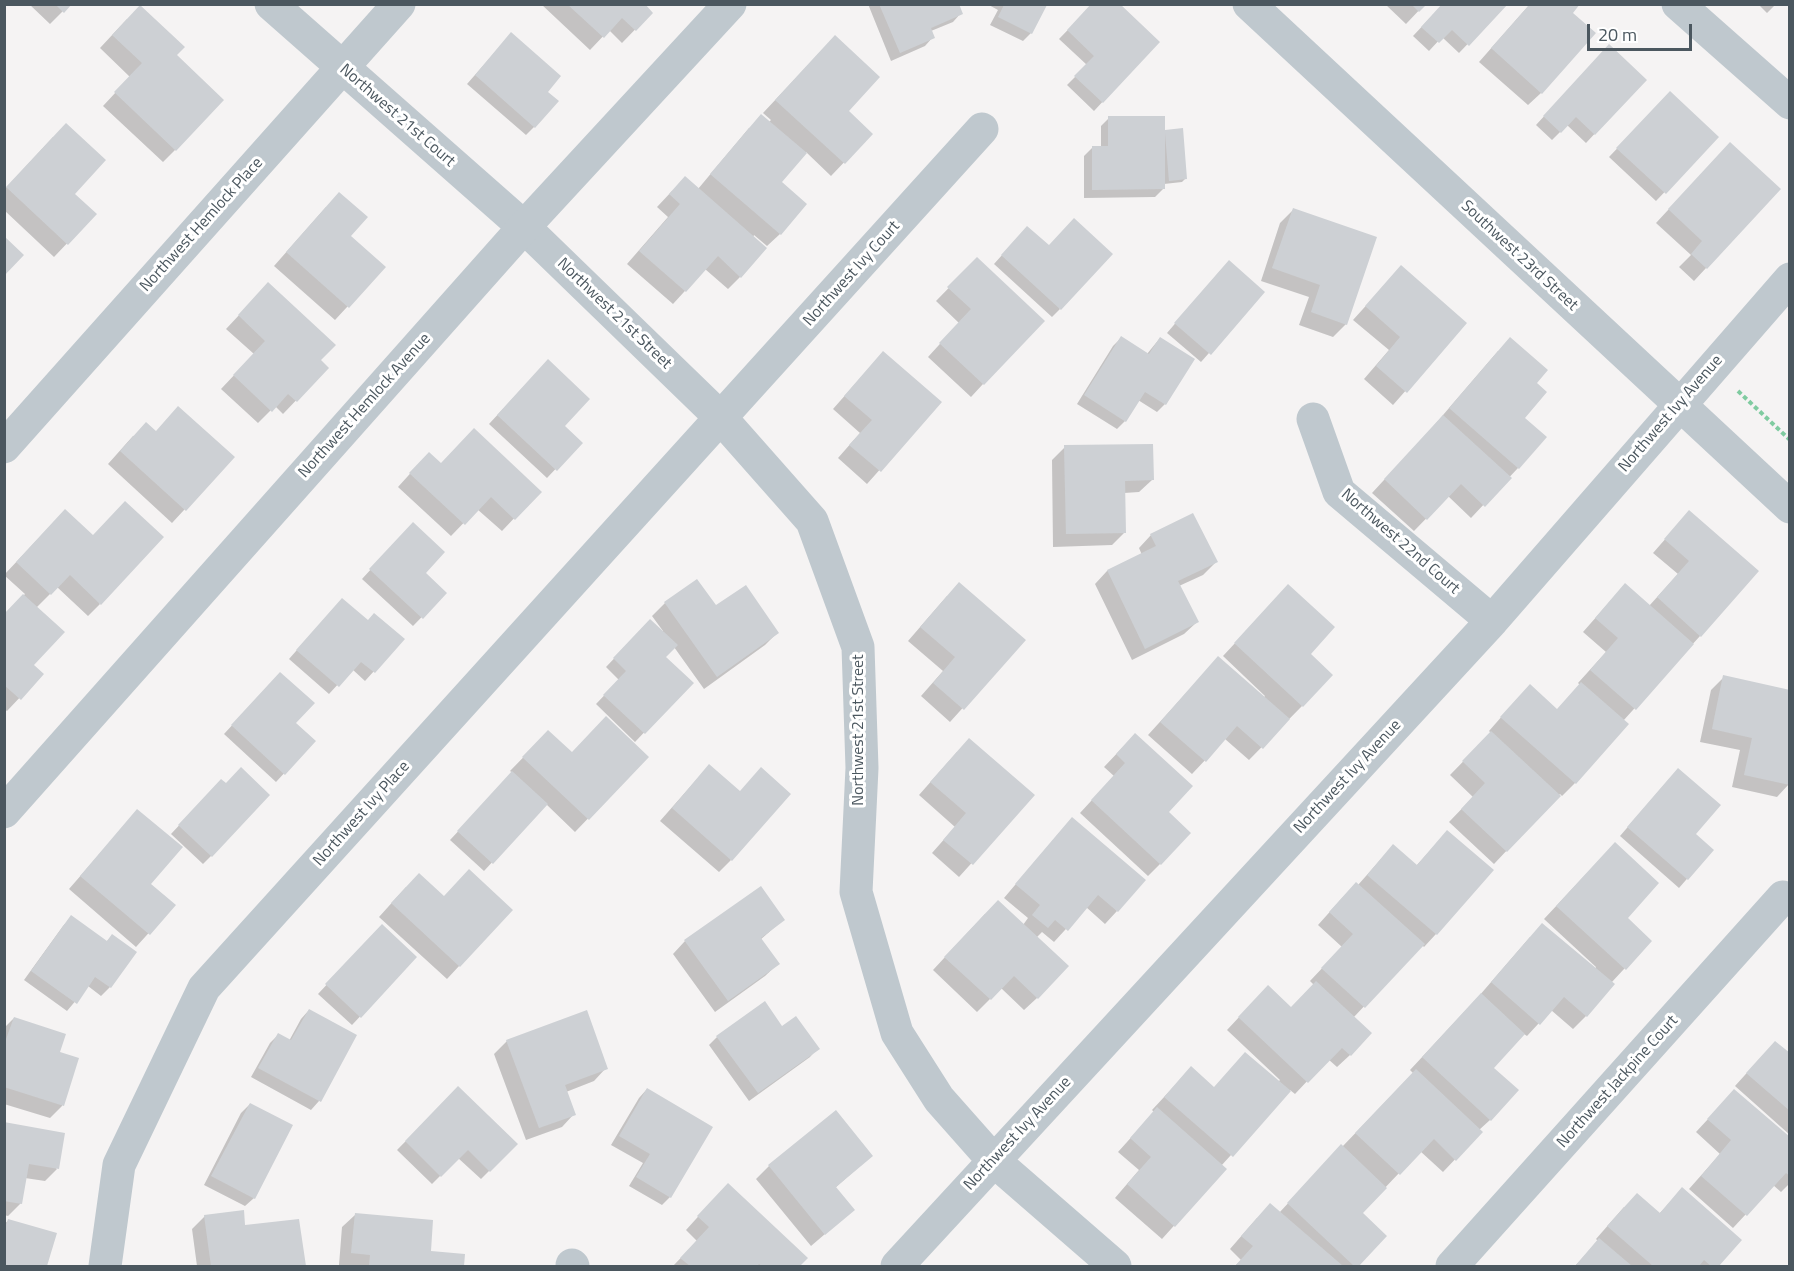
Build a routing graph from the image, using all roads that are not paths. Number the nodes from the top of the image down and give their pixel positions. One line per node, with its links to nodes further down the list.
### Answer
1 (271, 4): 6 (street, Northwest 21st Court)
2 (399, 4): 6 (street, Northwest Hemlock Place)
3 (730, 4): 9 (street, Northwest Hemlock Avenue)
4 (1249, 4): 11 (street, Southwest 23rd Street)
5 (1678, 4): 7 (street)
6 (342, 68): 9 (street, Northwest 21st Court); 14 (street, Northwest Hemlock Place)
7 (1790, 103)
8 (982, 129): 12 (street, Northwest Ivy Court)
9 (524, 227): 12 (street, Northwest 21st Street); 17 (street, Northwest Hemlock Avenue)
10 (1790, 279): 11 (street, Northwest Ivy Avenue)
11 (1679, 406): 15 (street, Southwest 23rd Street); 16 (street, Northwest Ivy Avenue)
12 (721, 418): 19 (street, Northwest 21st Street); 20 (street, Northwest Ivy Place)
13 (1313, 419): 16 (street, Northwest 22nd Court)
14 (4, 447)
15 (1790, 507)
16 (1492, 621): 19 (street, Northwest Ivy Avenue)
17 (4, 812)
18 (1783, 897): 23 (street, Northwest Jackpine Court)
19 (993, 1160): 21 (street, Northwest Ivy Avenue); 22 (street, Northwest 21st Street)
20 (105, 1266)
21 (897, 1266)
22 (1115, 1266)
23 (1452, 1266)

